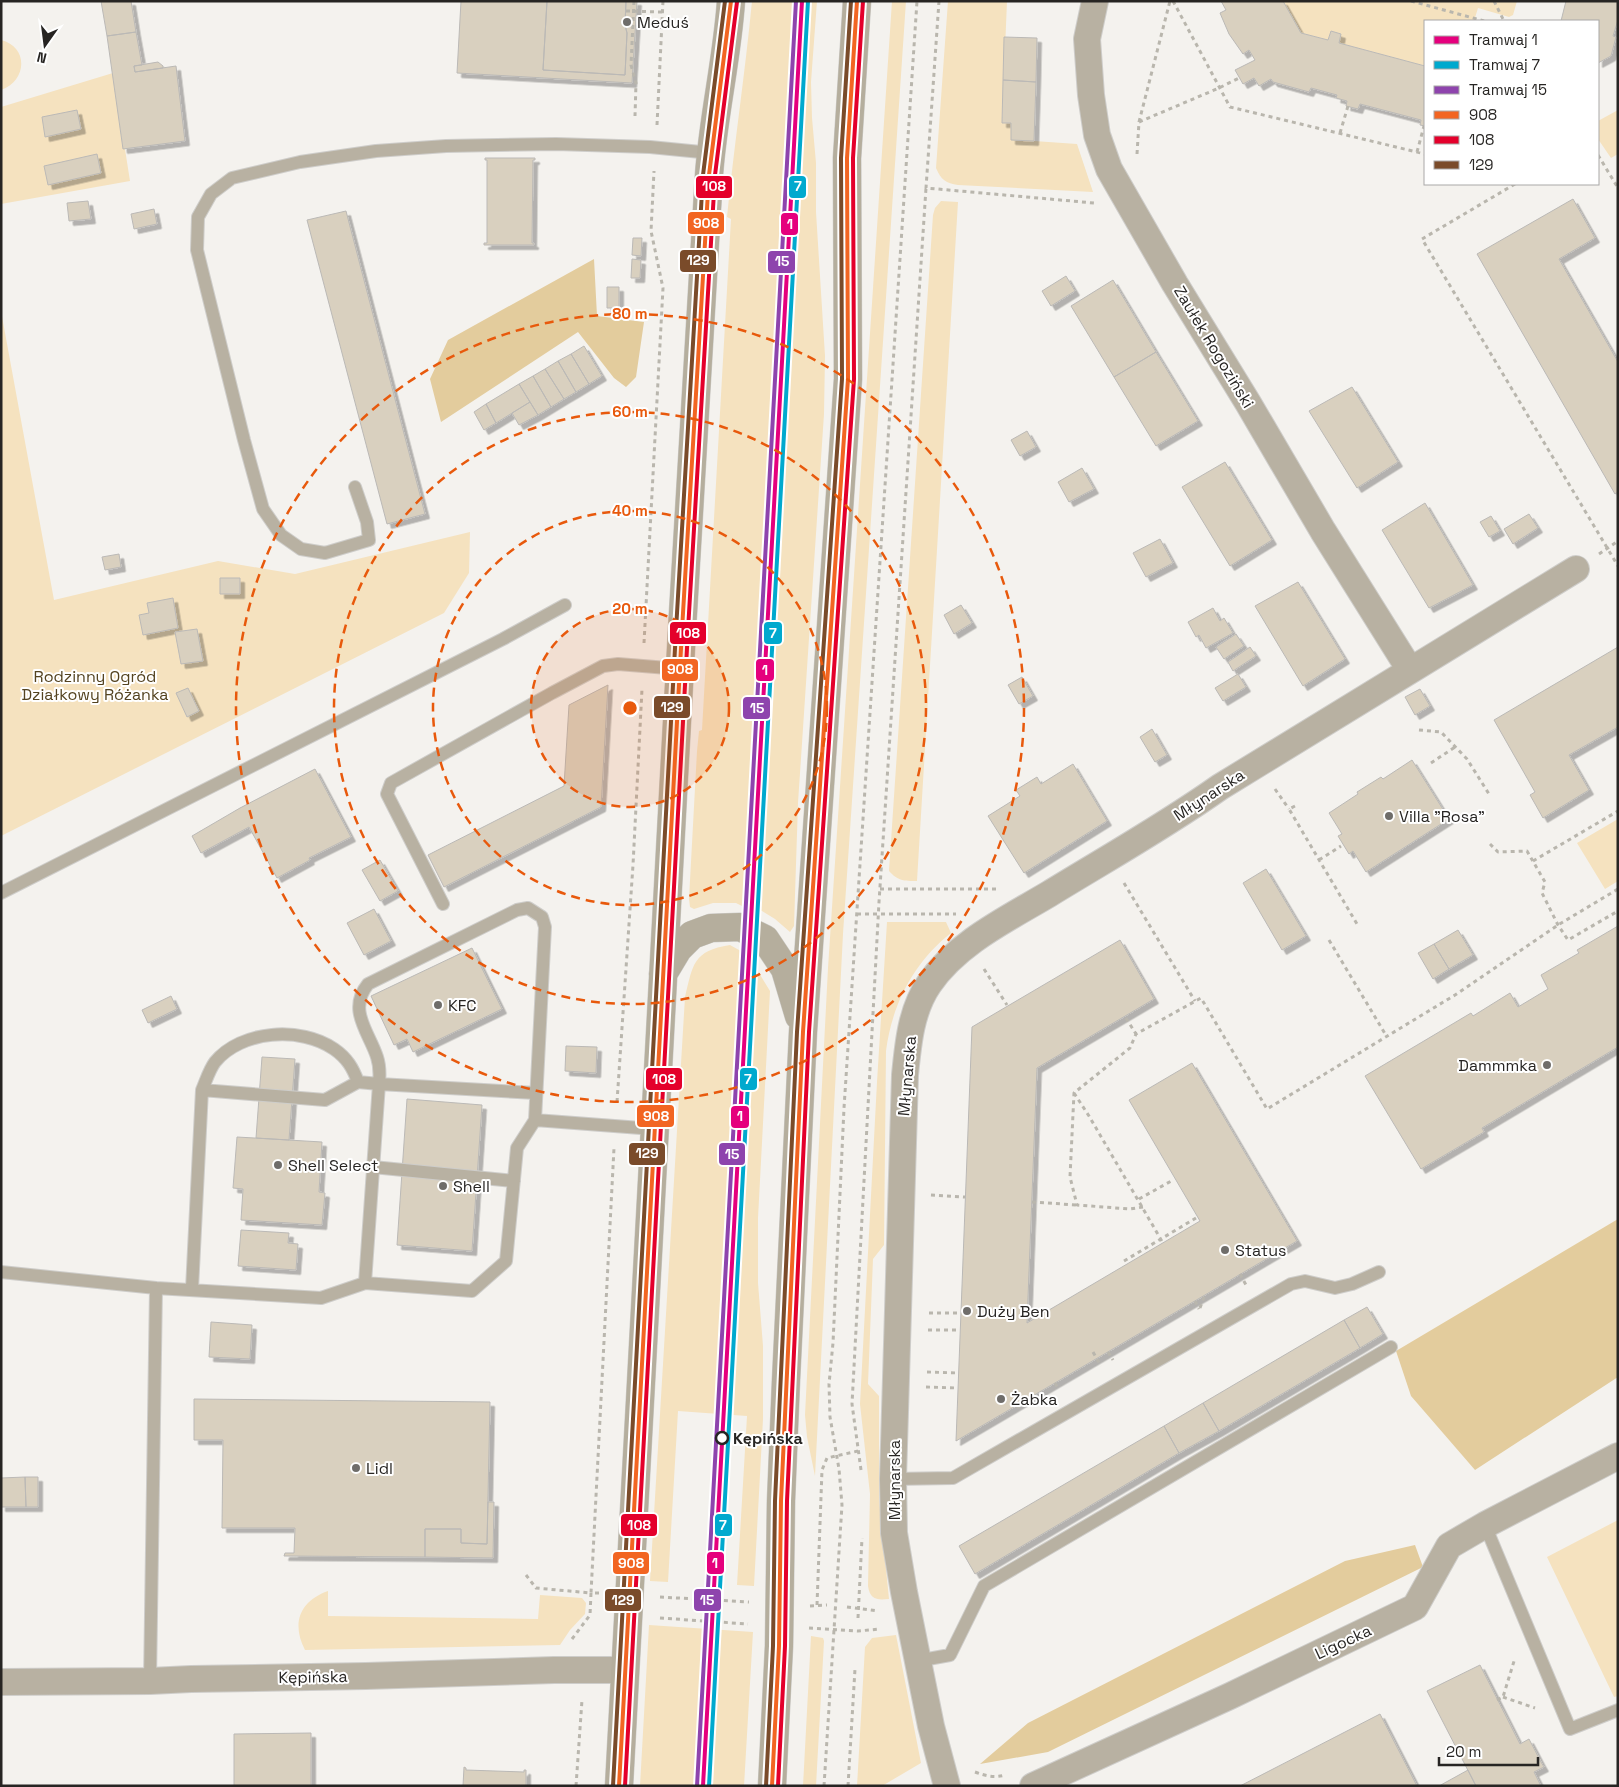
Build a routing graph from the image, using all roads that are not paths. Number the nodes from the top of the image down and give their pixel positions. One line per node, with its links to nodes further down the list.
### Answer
1 (731, 1): 4 (main road)
2 (858, 1): 13 (main road)
3 (1095, 1): 9 (street, Zaułek Rogoziński)
4 (710, 153): 5 (lane); 8 (main road)
5 (355, 487)
6 (1576, 569): 9 (street, Młynarska)
7 (565, 605): 10 (lane)
8 (680, 669): 11 (lane); 12 (main road)
9 (1410, 670): 29 (street, Młynarska)
10 (1, 893)
11 (443, 904)
12 (663, 974): 13 (main road); 19 (main road)
13 (803, 1032): 37 (main road)
14 (358, 1082): 15 (lane); 16 (lane); 16 (lane)
15 (379, 1084): 17 (lane); 17 (lane); 20 (lane)
16 (202, 1090): 26 (lane)
17 (536, 1092): 18 (lane)
18 (534, 1120): 19 (lane); 21 (lane)
19 (654, 1129): 32 (main road)
20 (373, 1167): 21 (lane); 24 (lane)
21 (514, 1181): 24 (lane)
22 (1, 1272): 25 (lane)
23 (1379, 1272): 29 (lane)
24 (365, 1283): 26 (lane)
25 (156, 1288): 26 (lane); 33 (lane)
26 (192, 1289)
27 (1390, 1347): 31 (lane)
28 (1618, 1456): 30 (street, Ligocka)
29 (893, 1479): 31 (street, Młynarska)
30 (1485, 1525): 35 (lane); 39 (street, Ligocka)
31 (917, 1661): 38 (street, Młynarska)
32 (624, 1670): 33 (street, Kępińska); 36 (main road)
33 (150, 1681): 34 (street, Kępińska)
34 (1, 1682)
35 (1618, 1710)
36 (619, 1786)
37 (772, 1786)
38 (947, 1786)
39 (1032, 1786)

